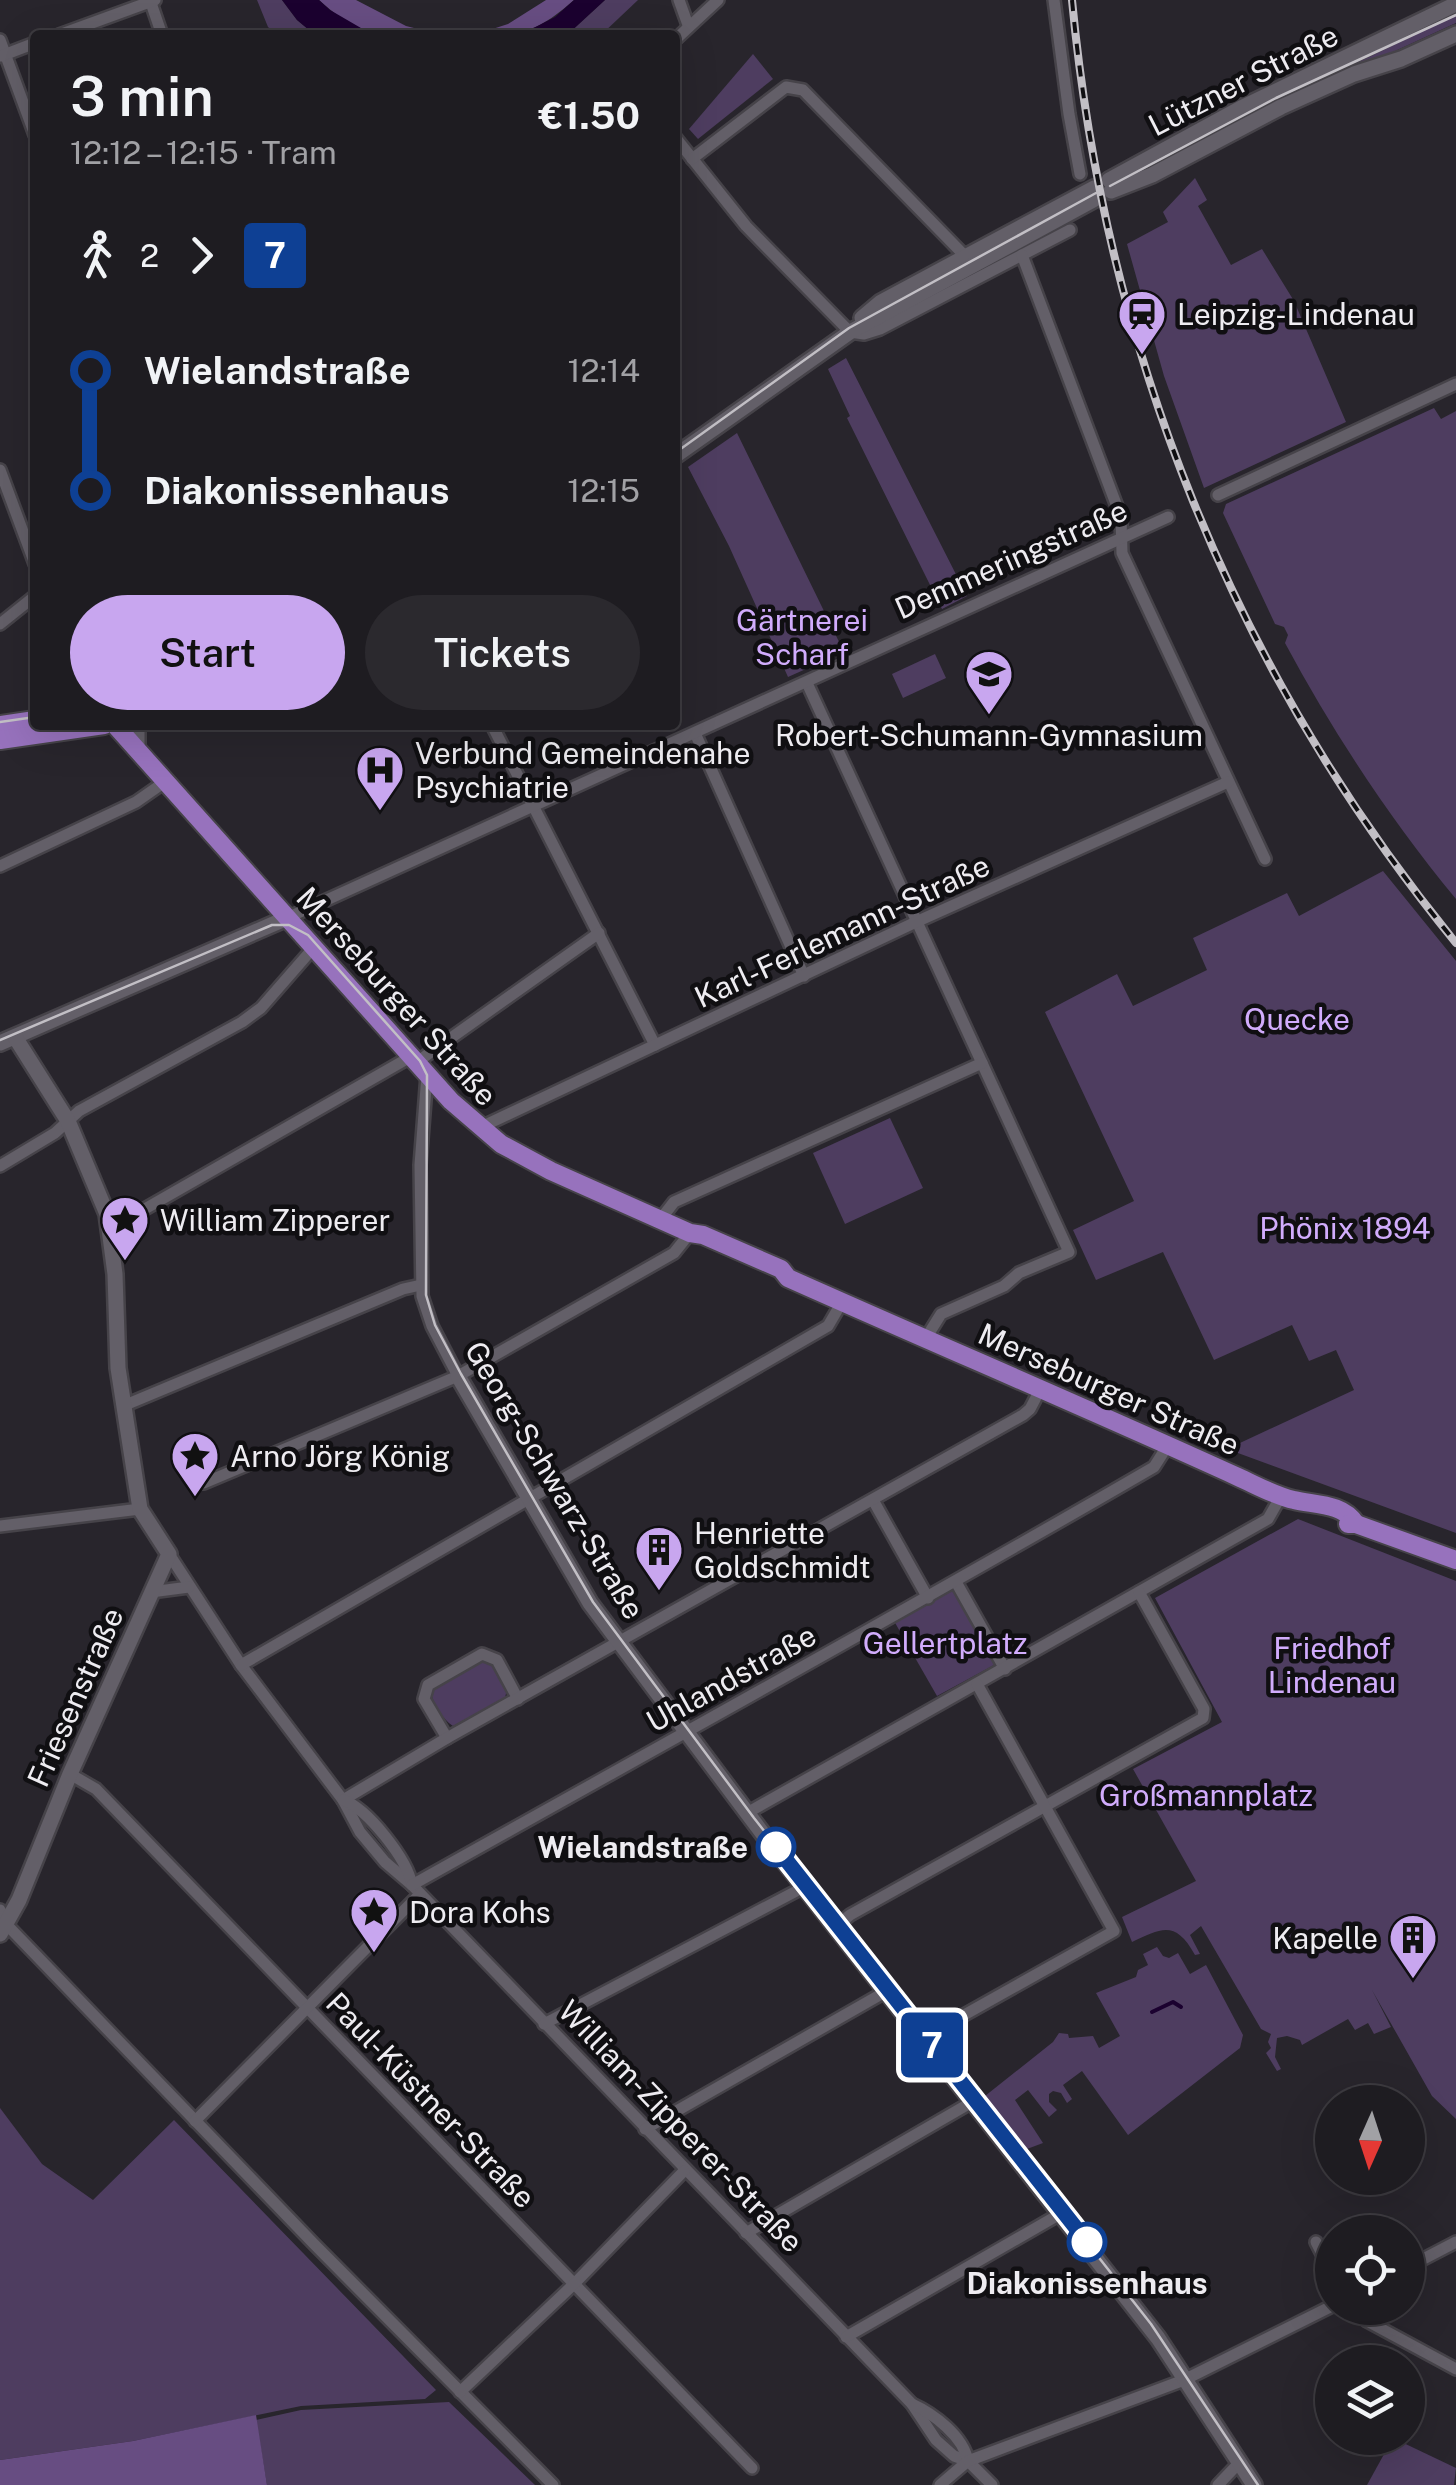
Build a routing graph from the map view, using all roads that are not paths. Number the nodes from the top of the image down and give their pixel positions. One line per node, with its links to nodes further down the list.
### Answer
1 (678, 0): 6 (street)
2 (718, 0): 6 (street)
3 (1054, 0): 17 (street)
4 (152, 1): 7 (street); 8 (street)
5 (1456, 4): 18 (street, Lützner Straße)
6 (688, 26): 10 (street)
7 (72, 30)
8 (161, 30)
9 (1456, 34): 18 (street, Lützner Straße)
10 (680, 35)
11 (0, 40): 13 (street)
12 (30, 46): 13 (street)
13 (2, 55): 14 (street)
14 (30, 122)
15 (680, 143): 16 (street)
16 (692, 158): 21 (street); 22 (street)
17 (1080, 174)
18 (1107, 188): 21 (street, Lützner Straße); 22 (street, Lützner Straße)
19 (1070, 230): 20 (street, Lützner Straße)
20 (1022, 255): 22 (street, Lützner Straße); 28 (street)
21 (966, 256): 22 (street, Lützner Straße)
22 (850, 332): 24 (street, Lützner Straße)
23 (1456, 384): 26 (street)
24 (680, 452)
25 (0, 470): 29 (street)
26 (1218, 494)
27 (1168, 517): 28 (street, Demmeringstraße)
28 (1121, 539): 32 (street, Demmeringstraße); 43 (street)
29 (30, 551)
30 (30, 600): 31 (street)
31 (0, 624)
32 (807, 682): 39 (street, Demmeringstraße); 48 (street)
33 (30, 721): 34 (main road)
34 (0, 725)
35 (69, 730): 40 (main road)
36 (120, 730): 41 (main road, Merseburger Straße)
37 (137, 730): 41 (street)
38 (495, 730): 44 (street)
39 (695, 733): 44 (street, Demmeringstraße); 51 (street)
40 (0, 740)
41 (137, 748): 42 (main road, Merseburger Straße)
42 (166, 781): 46 (street); 47 (main road, Merseburger Straße)
43 (1228, 782): 45 (street); 48 (street, Karl-Ferlemann-Straße)
44 (533, 806): 47 (street, Demmeringstraße); 49 (street)
45 (1265, 859)
46 (0, 866)
47 (287, 918): 50 (main road, Merseburger Straße); 52 (street, Demmeringstraße)
48 (916, 922): 51 (street, Karl-Ferlemann-Straße); 54 (street)
49 (598, 932): 53 (street); 55 (street)
50 (315, 946): 55 (main road, Merseburger Straße); 56 (street)
51 (804, 976): 53 (street, Karl-Ferlemann-Straße)
52 (8, 1040): 56 (street, William-Zipperer-Straße)
53 (655, 1046): 57 (street, Karl-Ferlemann-Straße)
54 (982, 1063): 59 (street); 64 (street)
55 (419, 1064): 57 (main road, Merseburger Straße); 60 (street); 62 (street, Georg-Schwarz-Straße)
56 (68, 1121): 58 (street); 60 (street, William-Zipperer-Straße)
57 (479, 1128): 59 (main road, Merseburger Straße)
58 (0, 1166)
59 (660, 1220): 61 (main road, Merseburger Straße)
60 (110, 1226): 67 (street, William-Zipperer-Straße)
61 (690, 1234): 63 (main road, Merseburger Straße); 65 (street)
62 (421, 1285): 65 (street, Georg-Schwarz-Straße); 67 (street)
63 (842, 1302): 64 (main road, Merseburger Straße); 70 (street)
64 (926, 1338): 66 (main road, Merseburger Straße)
65 (458, 1376): 69 (street); 70 (street, Georg-Schwarz-Straße)
66 (1041, 1388): 68 (main road, Merseburger Straße); 72 (street)
67 (123, 1406): 73 (street, William-Zipperer-Straße)
68 (1168, 1444): 71 (main road, Merseburger Straße); 77 (street, Uhlandstraße)
69 (204, 1483)
70 (530, 1499): 82 (street, Georg-Schwarz-Straße); 83 (street)
71 (1290, 1499): 76 (main road, Merseburger Straße); 80 (street)
72 (874, 1500): 81 (street); 82 (street)
73 (140, 1509): 74 (street); 75 (street, William-Zipperer-Straße)
74 (1, 1525)
75 (168, 1554): 78 (street, William-Zipperer-Straße); 79 (street, Friesenstraße)
76 (1456, 1560)
77 (956, 1582): 81 (street, Uhlandstraße); 84 (street)
78 (189, 1587): 79 (street, Friesenstraße); 83 (street, William-Zipperer-Straße)
79 (151, 1592): 89 (street, Friesenstraße)
80 (1139, 1592): 84 (street); 91 (street)
81 (928, 1598): 87 (street, Uhlandstraße)
82 (620, 1643): 86 (street); 87 (street, Georg-Schwarz-Straße)
83 (241, 1665): 90 (street, William-Zipperer-Straße)
84 (1005, 1669): 85 (street)
85 (977, 1684): 91 (street); 92 (street)
86 (518, 1699): 88 (street); 88 (street)
87 (686, 1730): 92 (street, Georg-Schwarz-Straße); 94 (street, Uhlandstraße)
88 (447, 1738): 90 (street)
89 (70, 1774): 95 (street, Friesenstraße); 98 (street, Paul-Küstner-Straße)
90 (343, 1800): 94 (street, William-Zipperer-Straße)
91 (1047, 1806): 96 (street); 100 (street)
92 (747, 1813): 93 (street, Georg-Schwarz-Straße)
93 (804, 1887): 96 (street, Georg-Schwarz-Straße); 99 (street)
94 (416, 1889): 98 (street, Uhlandstraße); 99 (street, William-Zipperer-Straße)
95 (2, 1923): 102 (street)
96 (836, 1927): 97 (street, Georg-Schwarz-Straße)
97 (885, 1992): 100 (street, Georg-Schwarz-Straße); 103 (street)
98 (308, 2009): 102 (street, Uhlandstraße); 109 (street, Paul-Küstner-Straße)
99 (544, 2024): 103 (street, William-Zipperer-Straße)
100 (924, 2038): 101 (street, Georg-Schwarz-Straße)
101 (972, 2102): 105 (street, Georg-Schwarz-Straße); 106 (street)
102 (195, 2121): 115 (street)
103 (645, 2128): 104 (street, William-Zipperer-Straße)
104 (684, 2171): 106 (street, William-Zipperer-Straße); 109 (street)
105 (1060, 2214): 112 (street); 114 (street, Georg-Schwarz-Straße)
106 (746, 2234): 112 (street, William-Zipperer-Straße)
107 (1456, 2242): 108 (street)
108 (1425, 2258)
109 (574, 2284): 115 (street); 118 (street, Paul-Küstner-Straße)
110 (1315, 2314): 114 (street)
111 (1374, 2325): 113 (street)
112 (846, 2337): 116 (street, William-Zipperer-Straße)
113 (1456, 2369)
114 (1184, 2380): 116 (street); 117 (street, Georg-Schwarz-Straße)
115 (460, 2392): 119 (street)
116 (968, 2461): 120 (street); 121 (street, William-Zipperer-Straße)
117 (1238, 2464): 122 (street); 123 (street, Georg-Schwarz-Straße)
118 (752, 2468)
119 (553, 2485)
120 (940, 2485)
121 (992, 2485)
122 (1218, 2485)
123 (1254, 2485)

